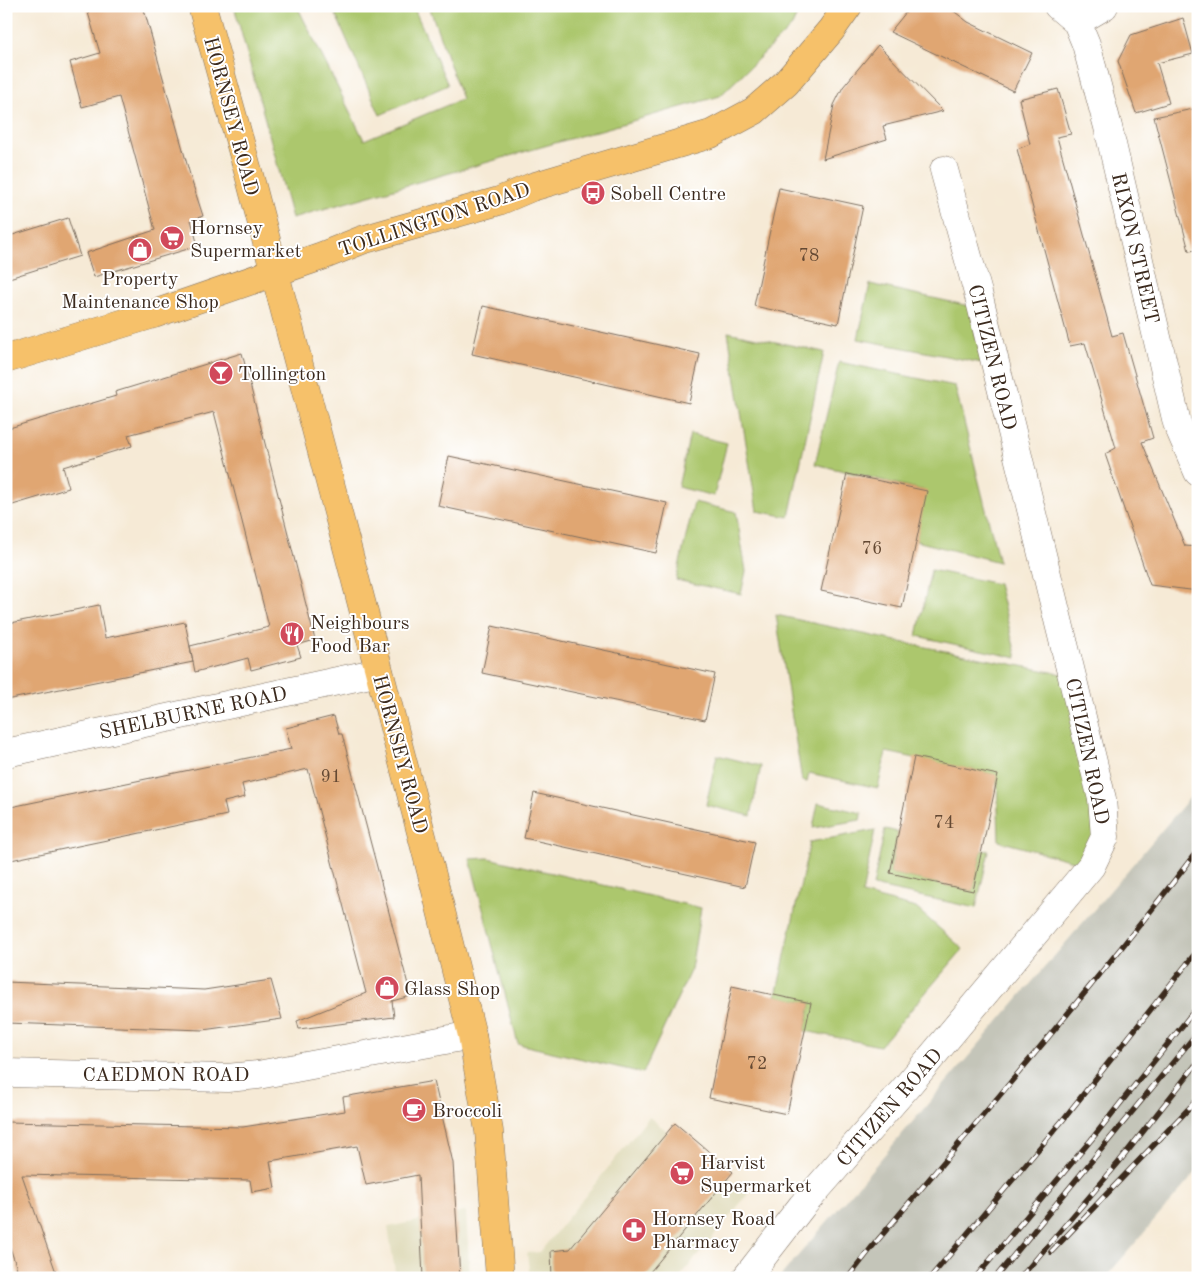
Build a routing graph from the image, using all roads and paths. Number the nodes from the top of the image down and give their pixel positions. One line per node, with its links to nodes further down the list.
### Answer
1 (202, 6): 6 (main road, HORNSEY ROAD)
2 (848, 6): 6 (main road, TOLLINGTON ROAD)
3 (1104, 6): 4 (street)
4 (1068, 14): 8 (street, RIXON STREET)
5 (944, 170): 14 (street, CITIZEN ROAD)
6 (274, 272): 7 (main road, TOLLINGTON ROAD); 9 (main road, HORNSEY ROAD)
7 (6, 359)
8 (1198, 472)
9 (379, 672): 10 (street, SHELBURNE ROAD); 11 (main road, HORNSEY ROAD)
10 (6, 753)
11 (472, 1035): 12 (street, CAEDMON ROAD); 13 (main road, HORNSEY ROAD)
12 (6, 1073)
13 (500, 1278)
14 (746, 1278)

